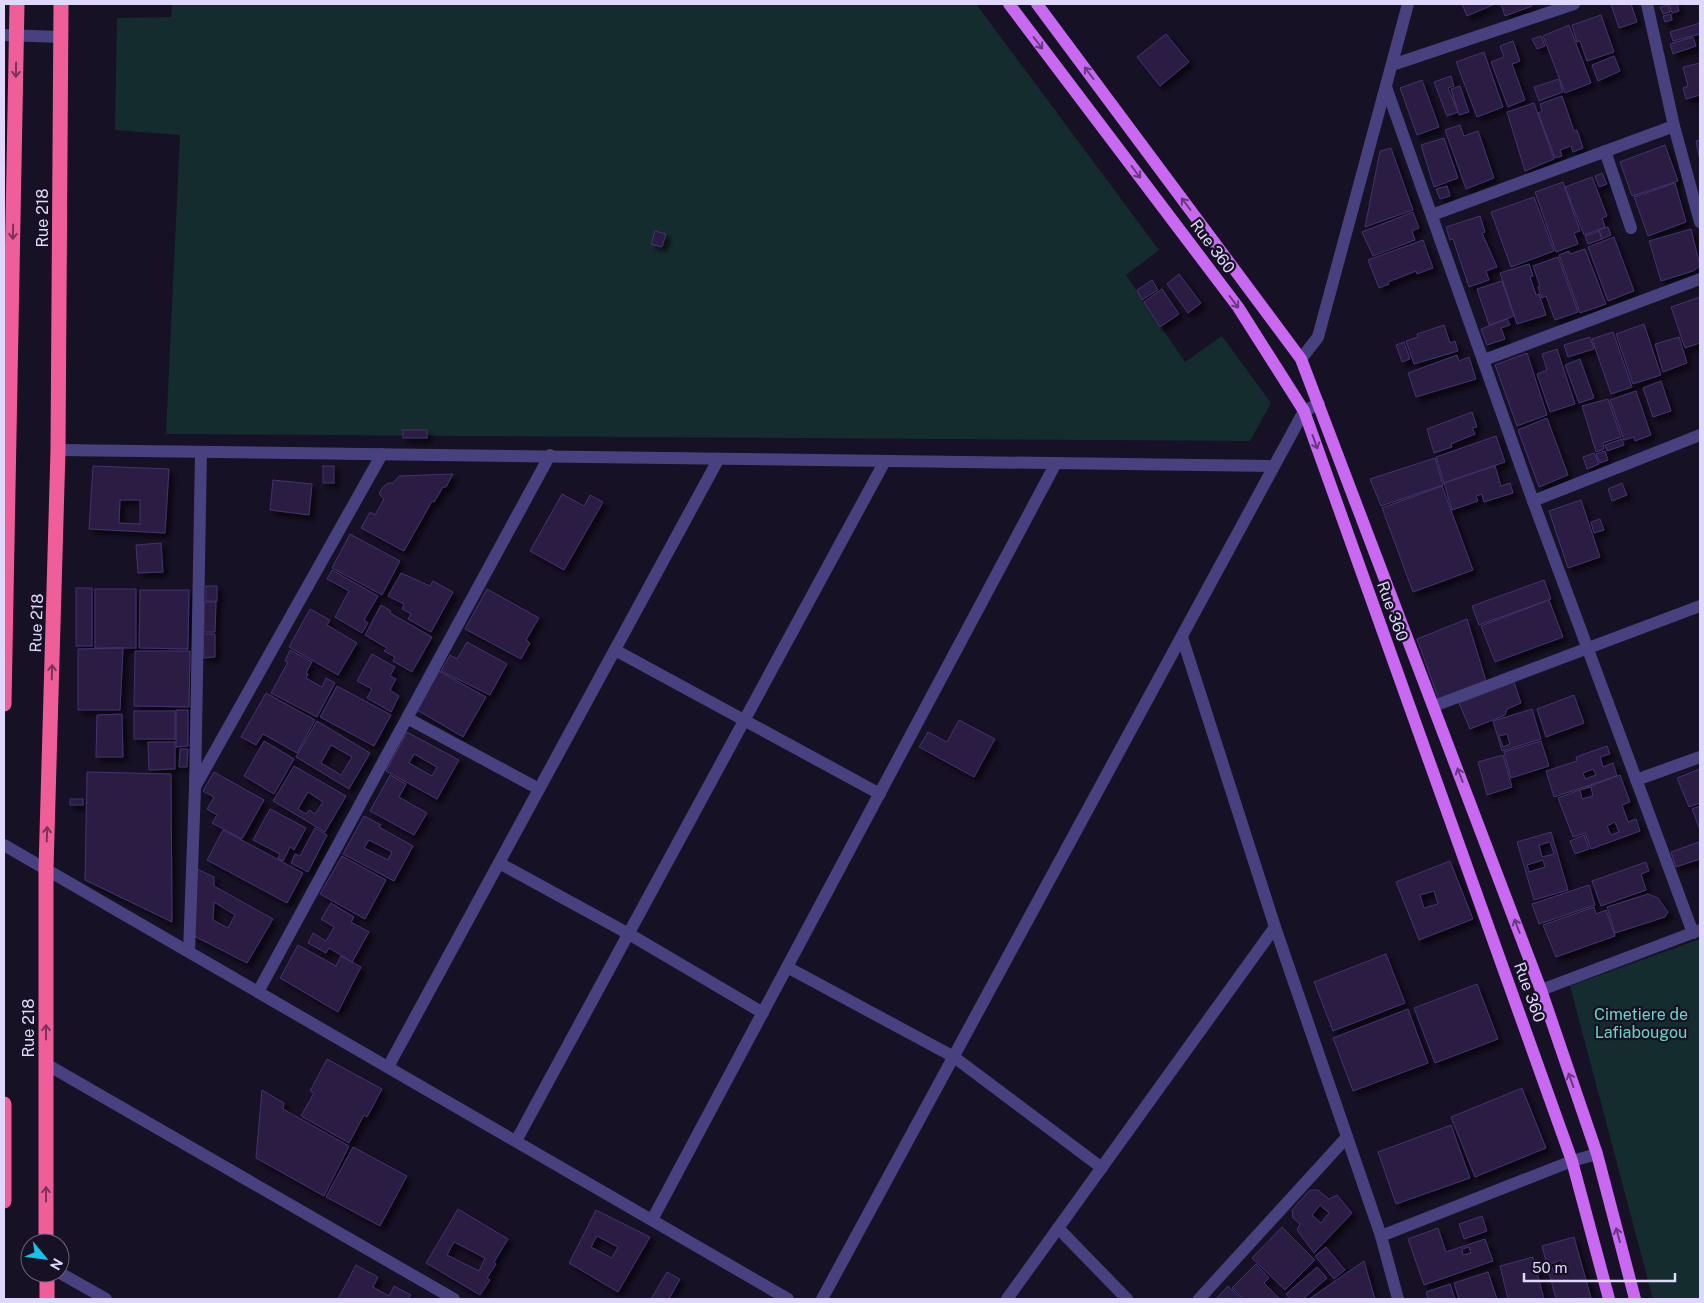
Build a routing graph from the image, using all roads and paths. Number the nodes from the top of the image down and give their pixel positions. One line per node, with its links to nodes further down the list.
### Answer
1 (18, 4): 8 (highway, Rue 218)
2 (61, 4): 9 (highway, Rue 218)
3 (1009, 4): 21 (main road, Rue 360, one-way to 21)
4 (1038, 4): 18 (main road, Rue 360, one-way to 4)
5 (1408, 4): 10 (street)
6 (1574, 4): 10 (street)
7 (1647, 4): 12 (street)
8 (10, 35): 9 (street); 36 (highway, Rue 218, one-way to 36)
9 (61, 37): 23 (highway, Rue 218)
10 (1392, 65): 11 (street)
11 (1386, 87): 14 (street); 18 (street)
12 (1674, 126): 13 (street); 15 (street)
13 (1605, 151): 14 (street); 16 (street)
14 (1432, 215): 19 (street)
15 (1700, 222)
16 (1631, 228)
17 (1700, 279): 19 (street)
18 (1302, 359): 20 (main road, Rue 360)
19 (1484, 360): 31 (street)
20 (1319, 404): 21 (street); 37 (main road, Rue 360)
21 (1304, 411): 30 (street); 64 (main road, Rue 360, one-way to 64)
22 (1700, 435): 31 (street)
23 (58, 450): 24 (street); 47 (highway, Rue 218, one-way to 23)
24 (201, 452): 25 (street); 42 (street)
25 (382, 454): 26 (street); 42 (street)
26 (550, 455): 27 (street); 38 (street)
27 (718, 460): 28 (street); 35 (street)
28 (885, 461): 29 (street); 39 (street)
29 (1056, 463): 30 (street); 44 (street)
30 (1274, 466): 33 (street)
31 (1532, 501): 34 (street)
32 (1700, 606): 34 (street)
33 (1182, 637): 48 (street); 56 (street)
34 (1588, 646): 37 (street); 41 (street)
35 (615, 650): 39 (street); 43 (street)
36 (4, 704)
37 (1434, 706): 53 (main road, Rue 360, one-way to 37)
38 (408, 718): 43 (street); 54 (street)
39 (744, 720): 44 (street); 50 (street)
40 (1700, 757): 41 (street)
41 (1636, 780): 49 (street)
42 (195, 788): 51 (street)
43 (539, 789): 46 (street)
44 (880, 794): 52 (street)
45 (4, 845): 47 (street)
46 (499, 863): 50 (street); 58 (street)
47 (46, 869): 51 (street); 57 (highway, Rue 218, one-way to 47)
48 (1275, 927): 60 (street); 65 (street)
49 (1697, 931): 53 (street)
50 (629, 934): 55 (street); 61 (street)
51 (189, 952): 54 (street)
52 (787, 967): 55 (street); 56 (street)
53 (1541, 990): 63 (main road, Rue 360, one-way to 53)
54 (258, 992): 58 (street)
55 (763, 1013): 67 (street)
56 (954, 1057): 65 (street); 77 (street)
57 (46, 1064): 69 (highway, Rue 218, one-way to 57); 75 (street)
58 (388, 1067): 61 (street)
59 (4, 1104): 62 (highway)
60 (1347, 1137): 70 (street); 80 (street)
61 (516, 1142): 67 (street)
62 (4, 1146): 66 (highway)
63 (1597, 1154): 64 (street); 83 (main road, Rue 360, one-way to 63)
64 (1572, 1161): 70 (street); 82 (main road, Rue 360)
65 (1102, 1168): 68 (street)
66 (4, 1201)
67 (652, 1220): 76 (street)
68 (1058, 1228): 78 (street); 79 (street)
69 (46, 1233)
70 (1381, 1236): 81 (street)
71 (70, 1279): 74 (street)
72 (47, 1283): 73 (highway)
73 (46, 1299)
74 (106, 1299)
75 (454, 1299)
76 (788, 1299)
77 (822, 1299)
78 (1007, 1299)
79 (1126, 1299)
80 (1199, 1299)
81 (1398, 1299)
82 (1609, 1299)
83 (1635, 1299)

